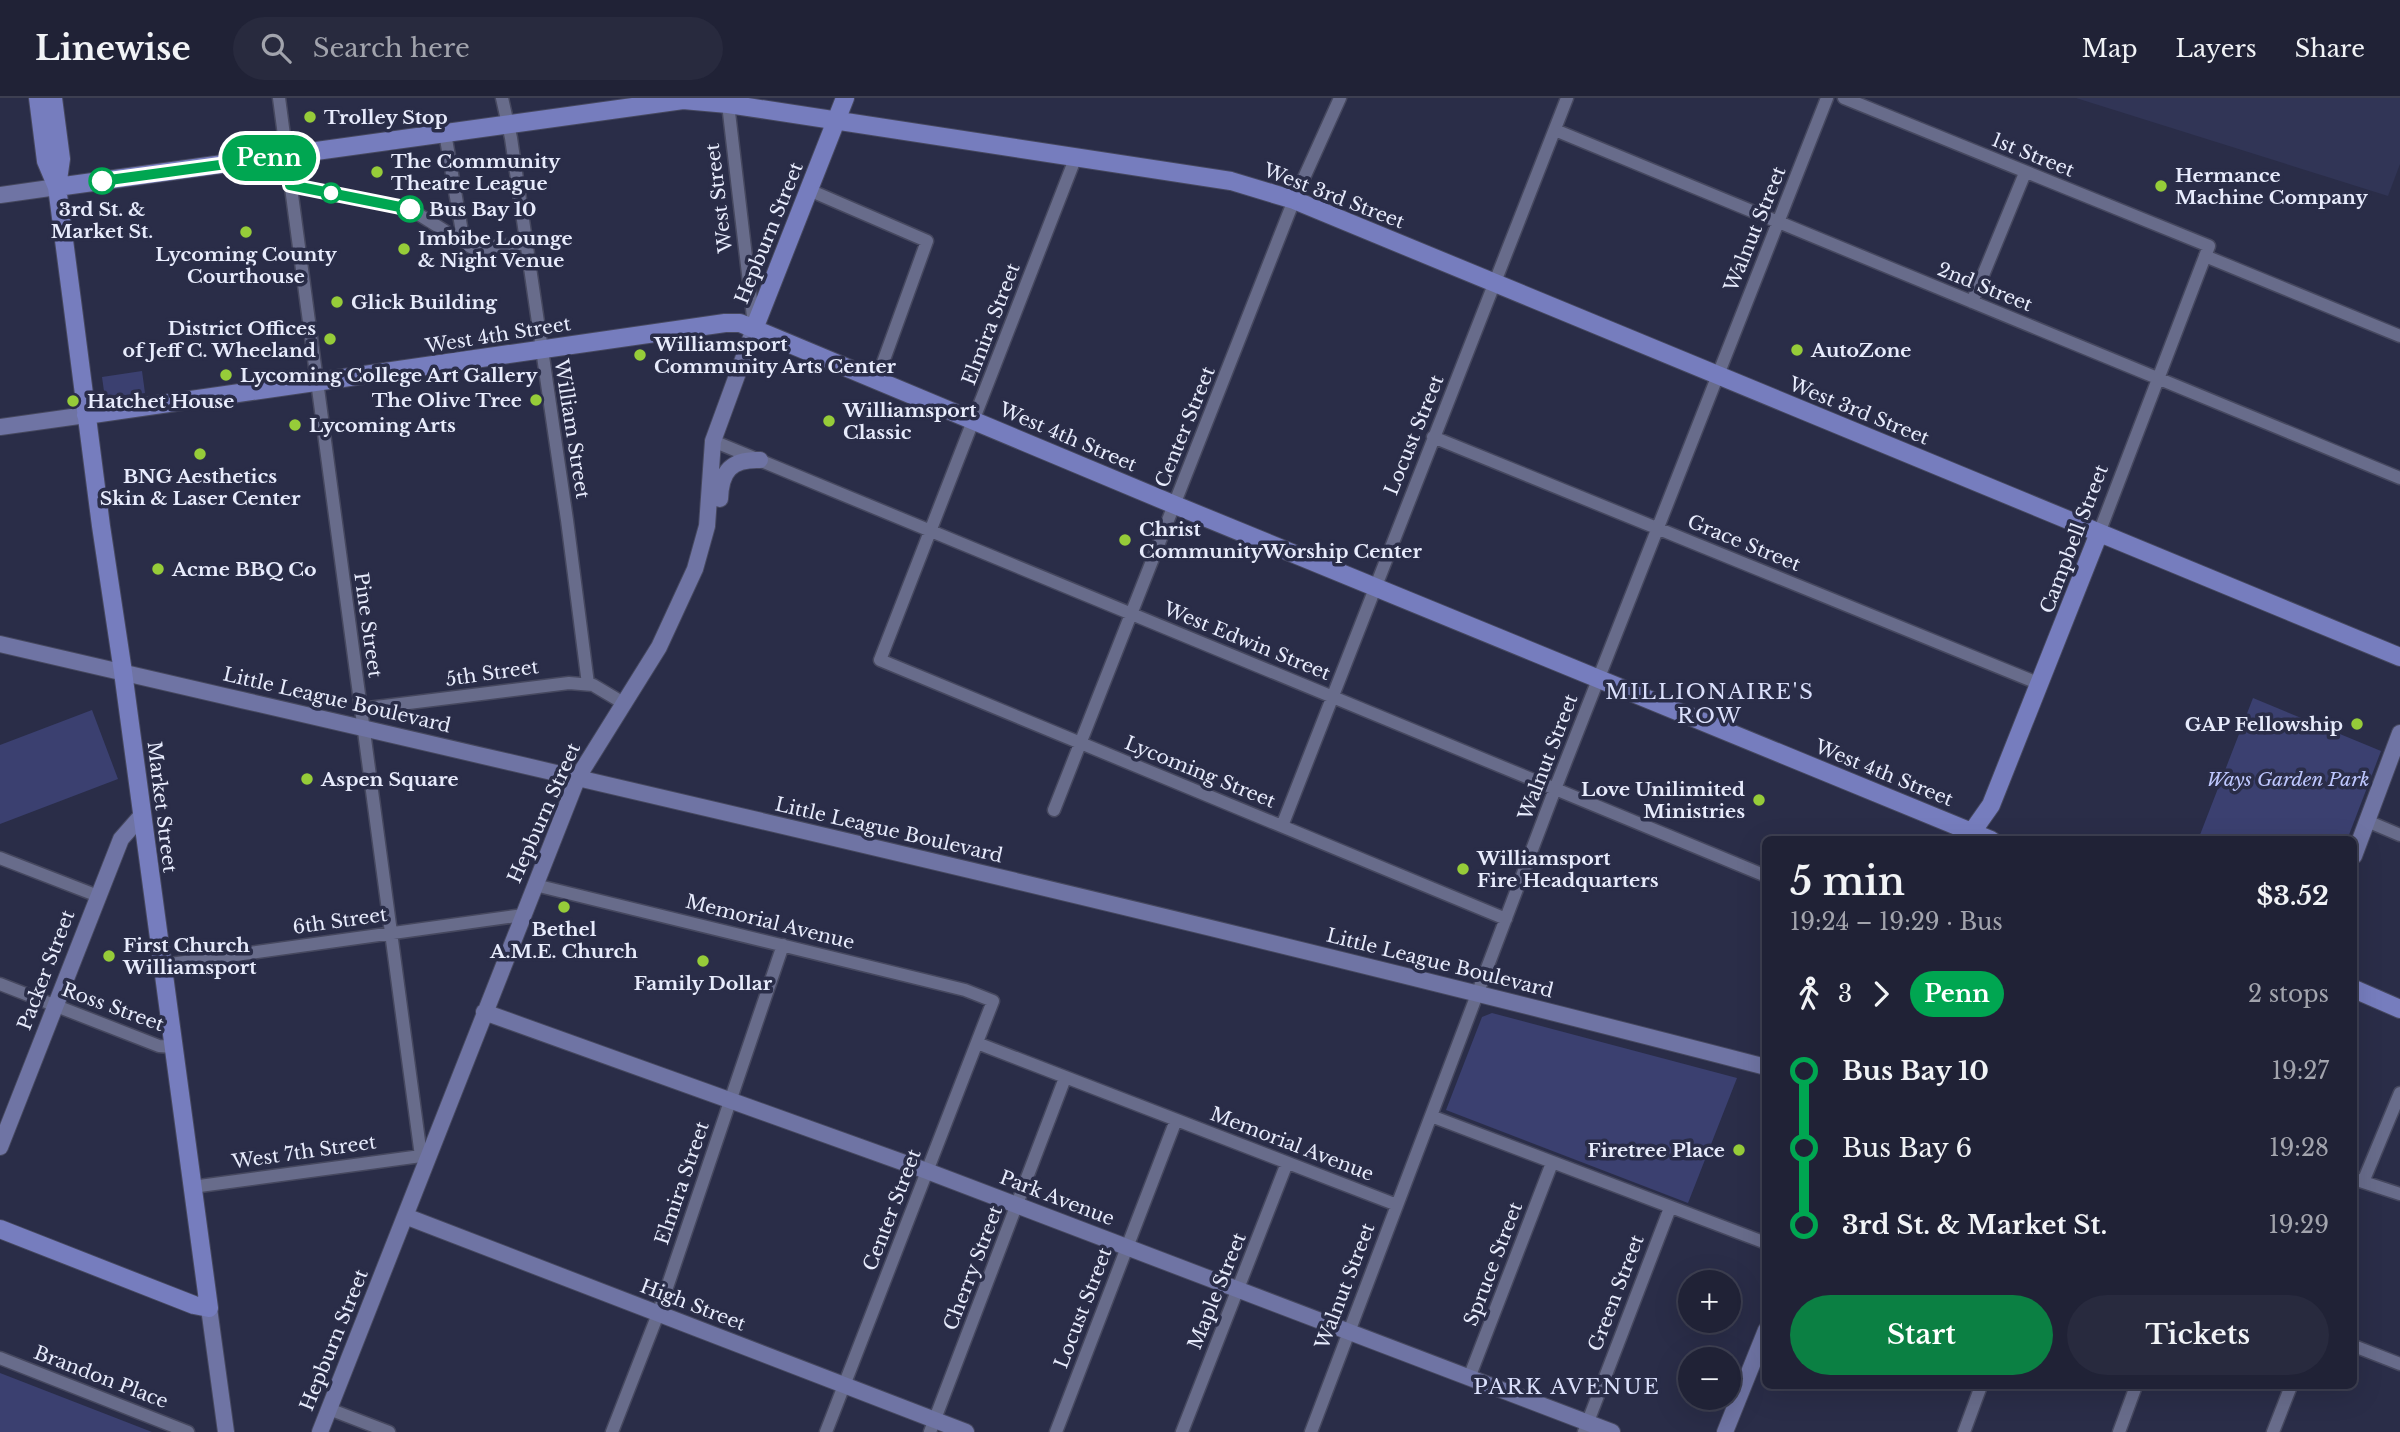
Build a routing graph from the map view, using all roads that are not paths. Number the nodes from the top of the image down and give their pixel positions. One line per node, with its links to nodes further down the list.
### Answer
1 (38, 98): 18 (main road, Market Street)
2 (54, 98): 18 (main road, Market Street)
3 (279, 98): 15 (street, Pine Street)
4 (502, 98): 12 (street, William Street)
5 (845, 98): 11 (main road, Hepburn Street)
6 (1340, 98): 21 (street, Center Street)
7 (1567, 98): 13 (street, Locust Street)
8 (1827, 98): 23 (street, Walnut Street)
9 (1844, 98): 17 (street, 1st Street)
10 (728, 104): 11 (main road, West 3rd Street); 12 (main road, West 3rd Street); 29 (street, West Street)
11 (836, 121): 16 (main road, West 3rd Street); 19 (main road, Hepburn Street)
12 (508, 124): 14 (main road, West 3rd Street); 25 (street, William Street)
13 (1555, 130): 23 (street, 2nd Street); 27 (street, Locust Street)
14 (445, 133): 15 (main road, West 3rd Street); 24 (street)
15 (286, 156): 18 (main road, West 3rd Street); 35 (street, Pine Street)
16 (1075, 159): 21 (main road, West 3rd Street); 37 (street, Elmira Street)
17 (2025, 173): 26 (street, 1st Street); 28 (street)
18 (57, 187): 20 (street); 36 (main road, Market Street)
19 (809, 190): 29 (main road, Hepburn Street); 33 (street)
20 (0, 195)
21 (1294, 200): 27 (main road, West 3rd Street); 43 (street, Center Street)
22 (410, 209): 24 (street)
23 (1778, 222): 28 (street, 2nd Street); 32 (street, Walnut Street)
24 (458, 239): 25 (street)
25 (526, 243): 31 (street, William Street)
26 (2207, 251): 30 (street, 1st Street); 34 (street, Campbell Street)
27 (1493, 283): 32 (main road, West 3rd Street); 39 (street, Locust Street)
28 (1972, 302): 34 (street, 2nd Street)
29 (754, 329): 31 (main road, West 4th Street); 33 (main road, West 4th Street); 40 (street, Hepburn Street)
30 (2400, 336)
31 (540, 349): 35 (main road, West 4th Street); 55 (street, William Street)
32 (1717, 375): 45 (street, Walnut Street); 47 (main road, West 3rd Street)
33 (877, 379): 37 (main road, West 4th Street)
34 (2159, 379): 42 (street, 2nd Street); 47 (street, Campbell Street)
35 (317, 383): 36 (main road, West 4th Street); 59 (street, Pine Street)
36 (86, 415): 38 (street); 53 (main road, Market Street)
37 (973, 420): 43 (main road, West 4th Street); 46 (street, Elmira Street)
38 (0, 427)
39 (1433, 437): 45 (street, Grace Street); 48 (street, Locust Street)
40 (713, 440): 41 (street, West Edwin Street); 44 (street, Hepburn Street)
41 (760, 460): 44 (street); 46 (street, West Edwin Street)
42 (2400, 478)
43 (1175, 505): 48 (main road, West 4th Street); 49 (street, Center Street)
44 (707, 526): 58 (street, Hepburn Street)
45 (1659, 529): 54 (street, Walnut Street); 56 (street, Grace Street)
46 (930, 531): 49 (street, West Edwin Street); 52 (street, Elmira Street)
47 (2099, 534): 51 (main road, West 3rd Street); 56 (main road, Campbell Street)
48 (1375, 587): 54 (main road, West 4th Street); 57 (street, Locust Street)
49 (1132, 614): 57 (street, West Edwin Street); 62 (street, Center Street)
50 (0, 644): 53 (street, Little League Boulevard)
51 (2400, 657)
52 (880, 660): 62 (street, Lycoming Street)
53 (123, 673): 60 (street, Little League Boulevard); 66 (main road, Market Street)
54 (1600, 679): 64 (street, Walnut Street); 70 (main road, West 4th Street)
55 (588, 684): 58 (street, 5th Street); 59 (street, 5th Street)
56 (2040, 684): 70 (main road, Campbell Street)
57 (1332, 697): 64 (street, West Edwin Street); 68 (street, Locust Street)
58 (625, 704): 63 (street, Hepburn Street)
59 (360, 709): 60 (street, Pine Street)
60 (362, 727): 63 (street, Little League Boulevard); 78 (street, Pine Street)
61 (2400, 733): 67 (street)
62 (1081, 744): 65 (street, Center Street); 68 (street, Lycoming Street)
63 (579, 777): 74 (street, Hepburn Street); 83 (street, Little League Boulevard)
64 (1555, 789): 73 (street, West Edwin Street); 77 (street, Walnut Street)
65 (1054, 810)
66 (142, 815): 75 (street, Packer Street); 80 (main road, Market Street)
67 (2367, 821): 69 (street); 71 (street)
68 (1282, 826): 77 (street, Lycoming Street)
69 (2400, 835)
70 (1969, 836)
71 (2357, 848)
72 (0, 858): 75 (street)
73 (1762, 874)
74 (535, 885): 76 (street, Hepburn Street); 79 (street, Memorial Avenue)
75 (98, 896): 85 (street, Packer Street)
76 (523, 915): 78 (street, 6th Street); 87 (street, Hepburn Street)
77 (1506, 919): 83 (street, Walnut Street)
78 (390, 933): 80 (street, 6th Street); 97 (street, Pine Street)
79 (783, 945): 84 (street, Memorial Avenue); 93 (street, Elmira Street)
80 (163, 965): 89 (main road, Market Street)
81 (0, 984): 85 (street, Ross Street)
82 (2357, 990): 86 (main road)
83 (1478, 993): 90 (street, Little League Boulevard); 94 (street, Walnut Street)
84 (993, 1001): 88 (street, Center Street)
85 (54, 1006): 89 (street, Ross Street); 96 (street, Packer Street)
86 (2400, 1009)
87 (484, 1012): 93 (street, Park Avenue); 97 (street, Hepburn Street)
88 (977, 1043): 91 (street, Memorial Avenue); 100 (street, Center Street)
89 (173, 1047): 102 (main road, Market Street)
90 (1762, 1066)
91 (1065, 1078): 95 (street, Memorial Avenue); 105 (street, Cherry Street)
92 (2400, 1093): 101 (street)
93 (731, 1100): 100 (street, Park Avenue); 113 (street, Elmira Street)
94 (1431, 1116): 99 (street); 104 (street, Walnut Street)
95 (1176, 1119): 98 (street, Memorial Avenue); 110 (street, Locust Street)
96 (0, 1147)
97 (424, 1157): 102 (street, West 7th Street); 107 (street, Hepburn Street)
98 (1287, 1163): 104 (street, Memorial Avenue); 111 (street, Maple Street)
99 (1552, 1163): 106 (street); 119 (street, Spruce Street)
100 (927, 1171): 105 (street, Park Avenue); 120 (street, Center Street)
101 (2358, 1180): 103 (street)
102 (192, 1187): 112 (main road, Market Street)
103 (2400, 1194)
104 (1397, 1205): 114 (street, Walnut Street)
105 (1017, 1206): 110 (street, Park Avenue); 125 (street, Cherry Street)
106 (1670, 1208): 109 (street); 126 (street, Green Street)
107 (405, 1216): 113 (street, High Street); 124 (street, Hepburn Street)
108 (0, 1229): 112 (main road)
109 (1762, 1242)
110 (1126, 1247): 111 (street, Park Avenue); 134 (street, Locust Street)
111 (1237, 1290): 114 (street, Park Avenue); 135 (street, Maple Street)
112 (209, 1308): 128 (street, Market Street)
113 (658, 1314): 120 (street, High Street); 131 (street, Elmira Street)
114 (1348, 1332): 119 (street, Park Avenue); 136 (street, Walnut Street)
115 (1762, 1340): 138 (street)
116 (2357, 1347): 118 (street)
117 (0, 1358): 127 (street, Brandon Place)
118 (2400, 1364)
119 (1469, 1378): 126 (street, Park Avenue)
120 (844, 1384): 125 (street, High Street); 132 (street, Center Street)
121 (1976, 1389): 139 (street)
122 (2135, 1389): 140 (street)
123 (2290, 1389): 141 (street)
124 (329, 1409): 129 (street, Hepburn Street); 130 (street)
125 (932, 1426): 133 (street, High Street)
126 (1586, 1427): 137 (street, Park Avenue)
127 (188, 1432)
128 (226, 1432)
129 (320, 1432)
130 (389, 1432)
131 (612, 1432)
132 (826, 1432)
133 (966, 1432)
134 (1056, 1432)
135 (1182, 1432)
136 (1311, 1432)
137 (1612, 1432)
138 (1725, 1432)
139 (1964, 1432)
140 (2119, 1432)
141 (2273, 1432)

